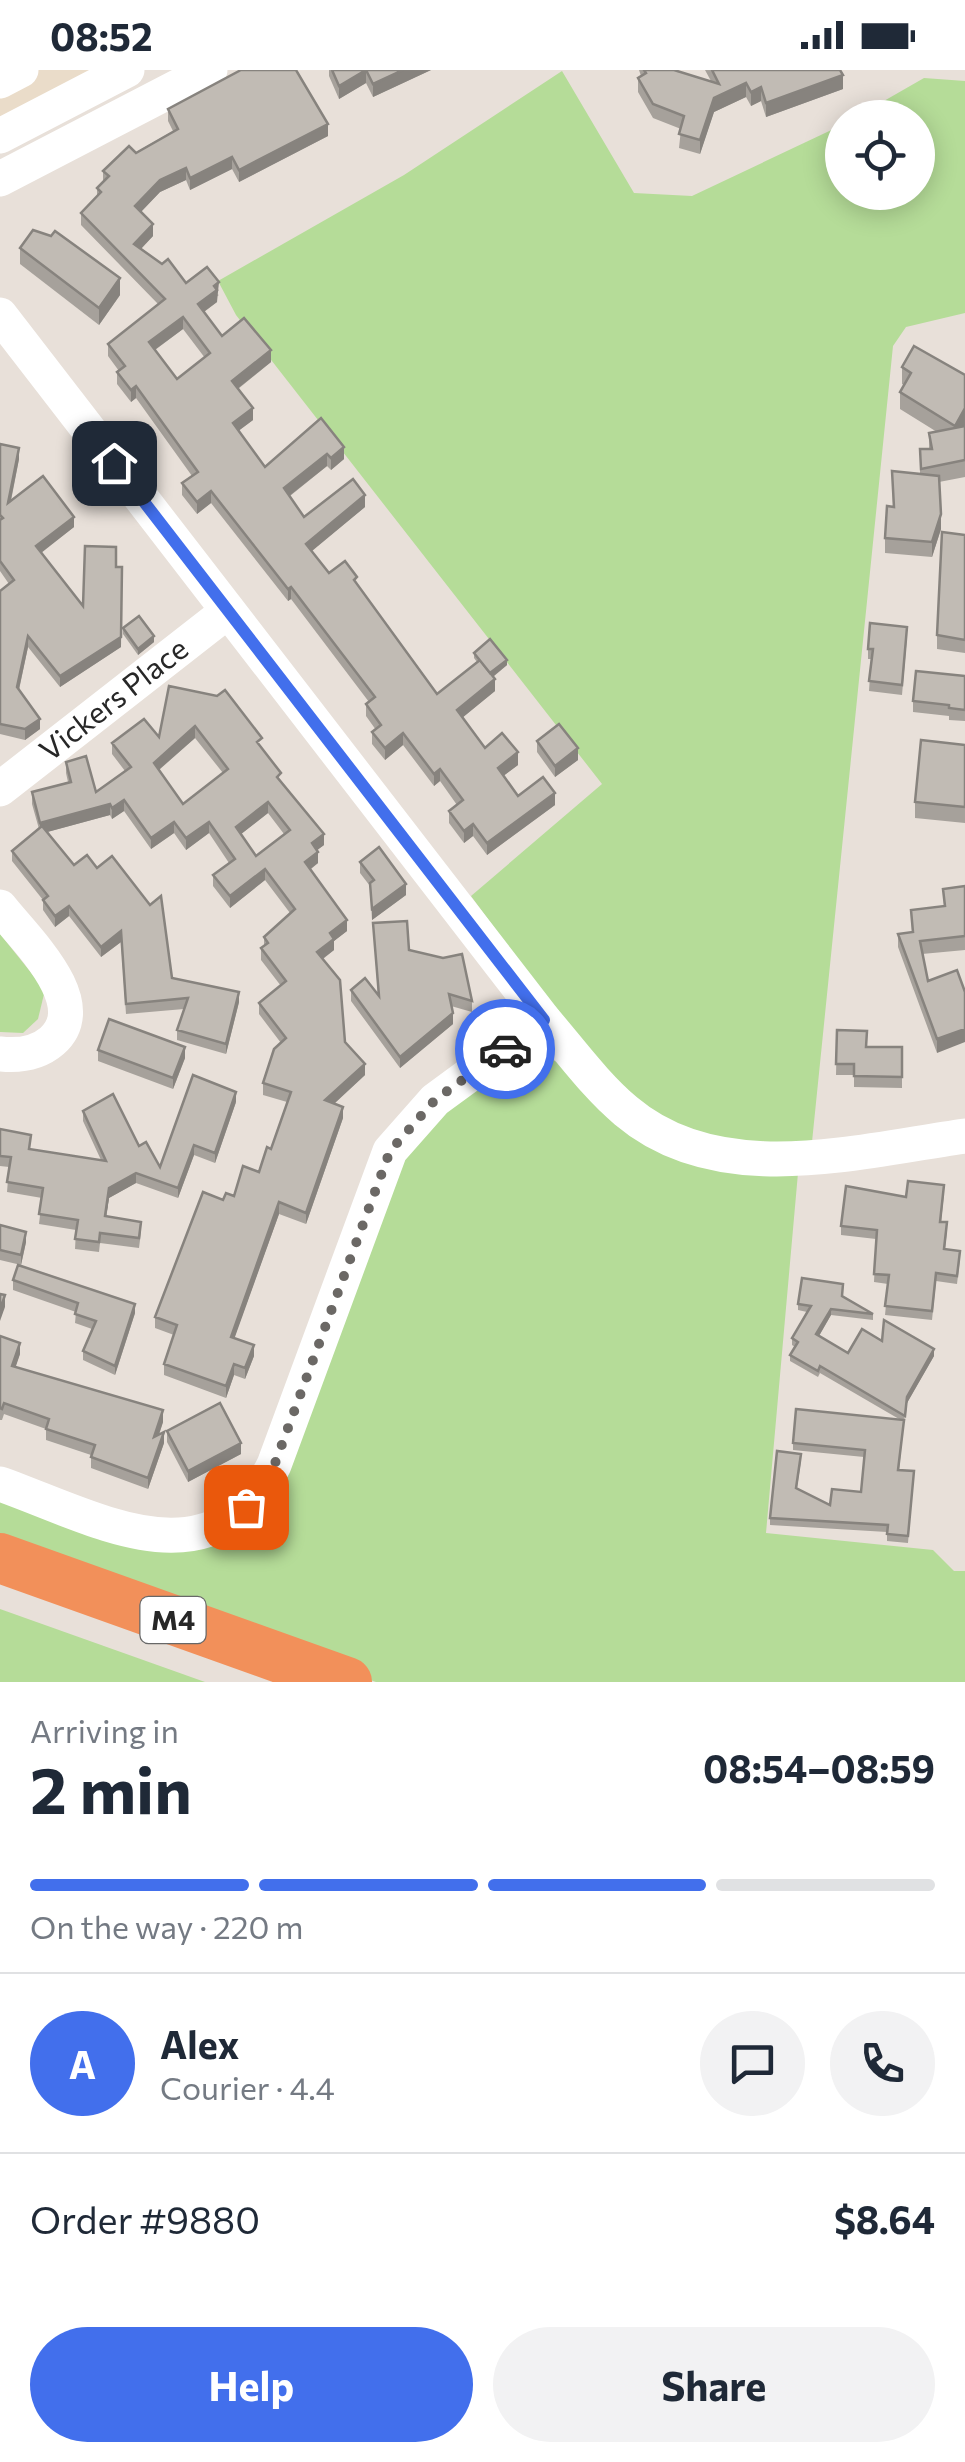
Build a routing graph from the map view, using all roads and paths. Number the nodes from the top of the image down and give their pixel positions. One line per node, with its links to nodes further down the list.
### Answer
1 (21, 70): 4 (street)
2 (126, 70): 5 (street)
3 (210, 70): 6 (street)
4 (0, 82)
5 (0, 136)
6 (0, 178)
7 (0, 315): 8 (street)
8 (228, 611): 9 (street, Vickers Place); 11 (street)
9 (0, 789)
10 (0, 907): 12 (street)
11 (544, 1020): 13 (street); 14 (street)
12 (0, 1054)
13 (965, 1136)
14 (0, 1484)
15 (0, 1558): 18 (highway, M4)
16 (0, 1591): 17 (highway, M4)
17 (252, 1682)
18 (346, 1682)

